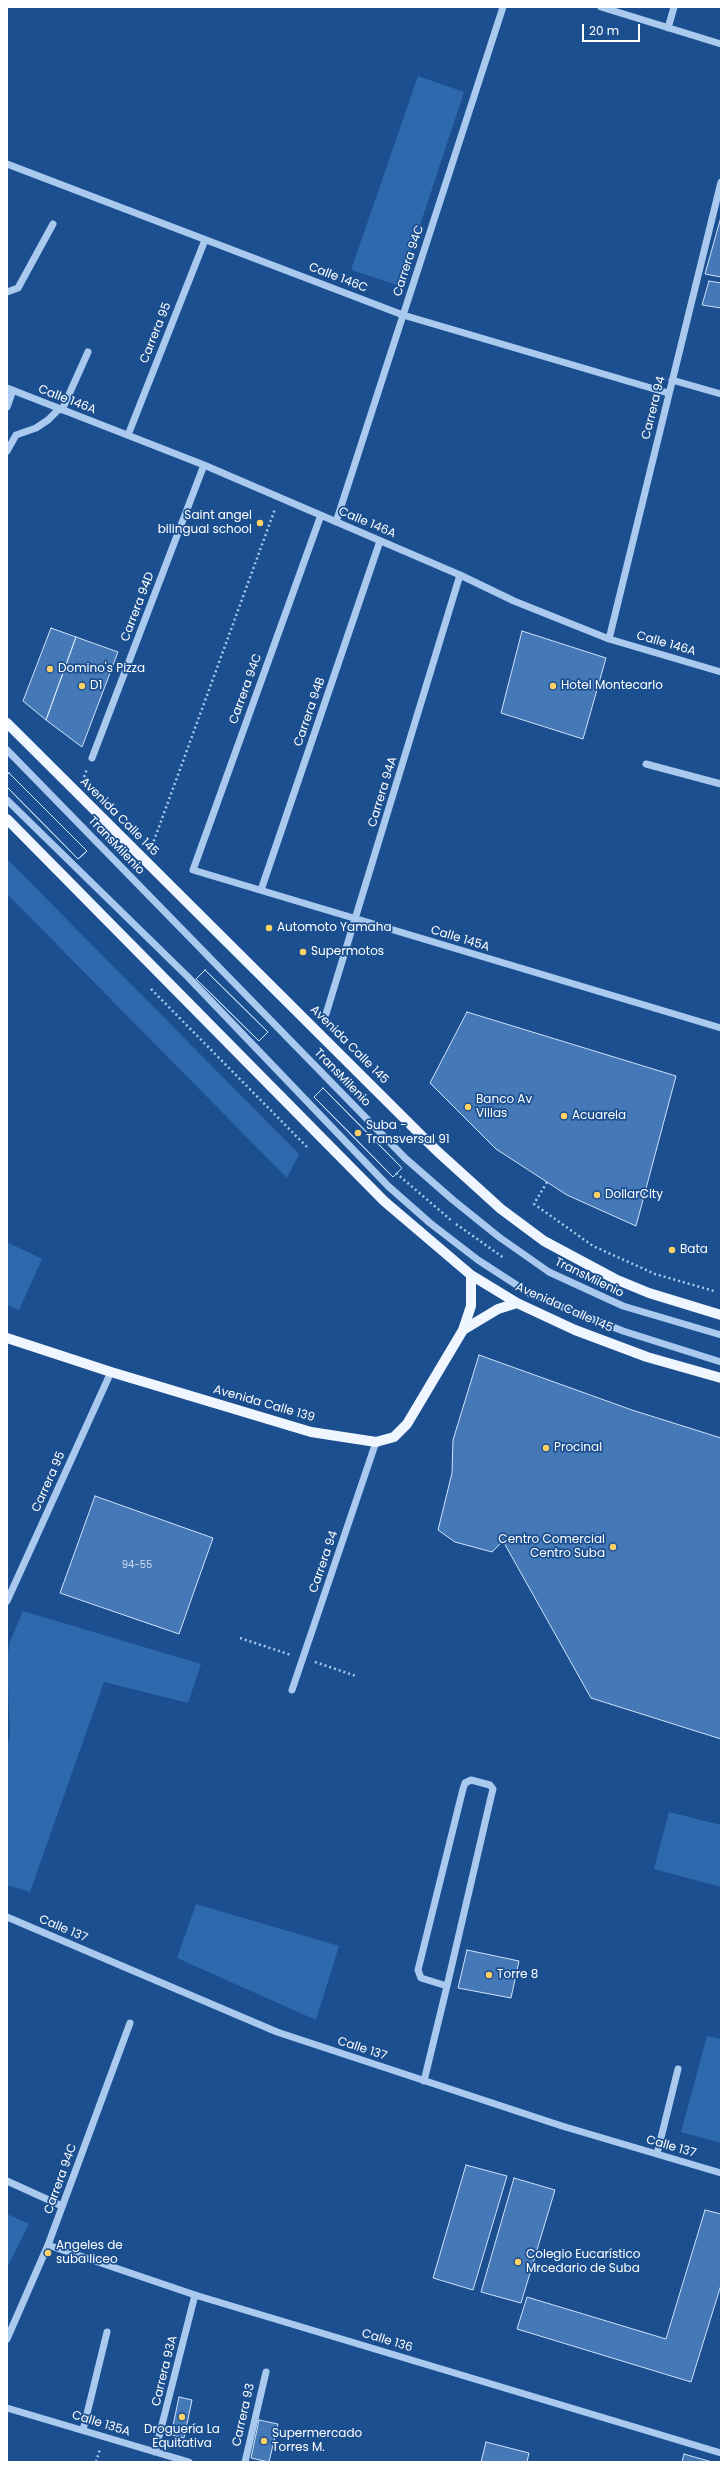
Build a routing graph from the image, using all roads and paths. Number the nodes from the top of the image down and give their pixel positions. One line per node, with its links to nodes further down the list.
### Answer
1 (503, 7): 11 (street, Carrera 94C)
2 (601, 7): 4 (street)
3 (674, 7): 4 (street)
4 (668, 28): 5 (street)
5 (721, 44)
6 (7, 164): 9 (street, Calle 146C)
7 (721, 182): 13 (street, Carrera 94)
8 (53, 224): 10 (street)
9 (205, 240): 11 (street, Calle 146C); 19 (street, Carrera 95)
10 (7, 292)
11 (403, 315): 15 (street, Calle 146C); 24 (street, Carrera 94C)
12 (88, 352): 18 (street)
13 (672, 380): 15 (street, Carrera 94); 16 (street)
14 (10, 389): 17 (street); 18 (street, Calle 146A)
15 (668, 393): 27 (street, Carrera 94)
16 (721, 394)
17 (7, 407)
18 (62, 410): 19 (street, Calle 146A); 20 (street)
19 (128, 435): 21 (street, Calle 146A)
20 (7, 451)
21 (204, 465): 22 (street, Calle 146A); 31 (street, Carrera 94D)
22 (279, 497): 23 (street, Calle 146A); 36 (path)
23 (321, 515): 24 (street, Calle 146A); 37 (street, Carrera 94C)
24 (336, 522): 25 (street, Calle 146A)
25 (380, 541): 26 (street, Calle 146A); 38 (street, Carrera 94B)
26 (460, 575): 27 (street, Calle 146A); 39 (street, Carrera 94A)
27 (609, 639): 28 (street, Calle 146A)
28 (721, 672)
29 (7, 723): 46 (main road, Avenida Calle 145)
30 (7, 750): 48 (street, TransMilenio)
31 (92, 758)
32 (646, 764): 33 (street)
33 (721, 784)
34 (7, 800): 50 (street)
35 (7, 819): 43 (main road, Avenida Calle 145)
36 (152, 846)
37 (193, 870): 38 (street, Calle 145A)
38 (260, 890): 39 (street, Calle 145A)
39 (357, 920): 40 (street, Carrera 94A); 41 (street, Calle 145A)
40 (326, 1014)
41 (721, 1028)
42 (547, 1182): 44 (path)
43 (471, 1275): 45 (main road, Avenida Calle 145); 47 (main road, Avenida Calle 139)
44 (714, 1292)
45 (517, 1303): 47 (main road, Avenida Calle 139); 52 (main road, Avenida Calle 145)
46 (721, 1315)
47 (463, 1330): 53 (main road, Avenida Calle 139)
48 (721, 1335)
49 (7, 1338): 51 (main road, Avenida Calle 139)
50 (721, 1362)
51 (110, 1372): 53 (main road, Avenida Calle 139); 54 (street, Carrera 95)
52 (721, 1378)
53 (376, 1442): 55 (street, Carrera 94)
54 (7, 1601)
55 (292, 1690)
56 (7, 1917): 60 (street, Calle 137)
57 (447, 1986): 57 (street); 60 (street)
58 (130, 2024): 64 (street, Carrera 94C)
59 (678, 2069): 61 (street)
60 (424, 2081): 61 (street, Calle 137)
61 (657, 2154): 62 (street, Calle 137)
62 (721, 2173)
63 (7, 2181): 64 (street)
64 (62, 2206): 65 (street, Carrera 94C)
65 (48, 2245): 66 (street, Calle 136); 68 (street, Carrera 94C)
66 (195, 2295): 72 (street, Carrera 93A); 73 (street, Calle 136)
67 (107, 2332): 71 (street)
68 (7, 2339)
69 (266, 2372): 75 (street, Carrera 93)
70 (7, 2408): 71 (street, Calle 135A)
71 (83, 2430): 72 (street, Calle 135A)
72 (155, 2452): 74 (street, Calle 135A)
73 (721, 2453)
74 (190, 2462)
75 (245, 2462)

